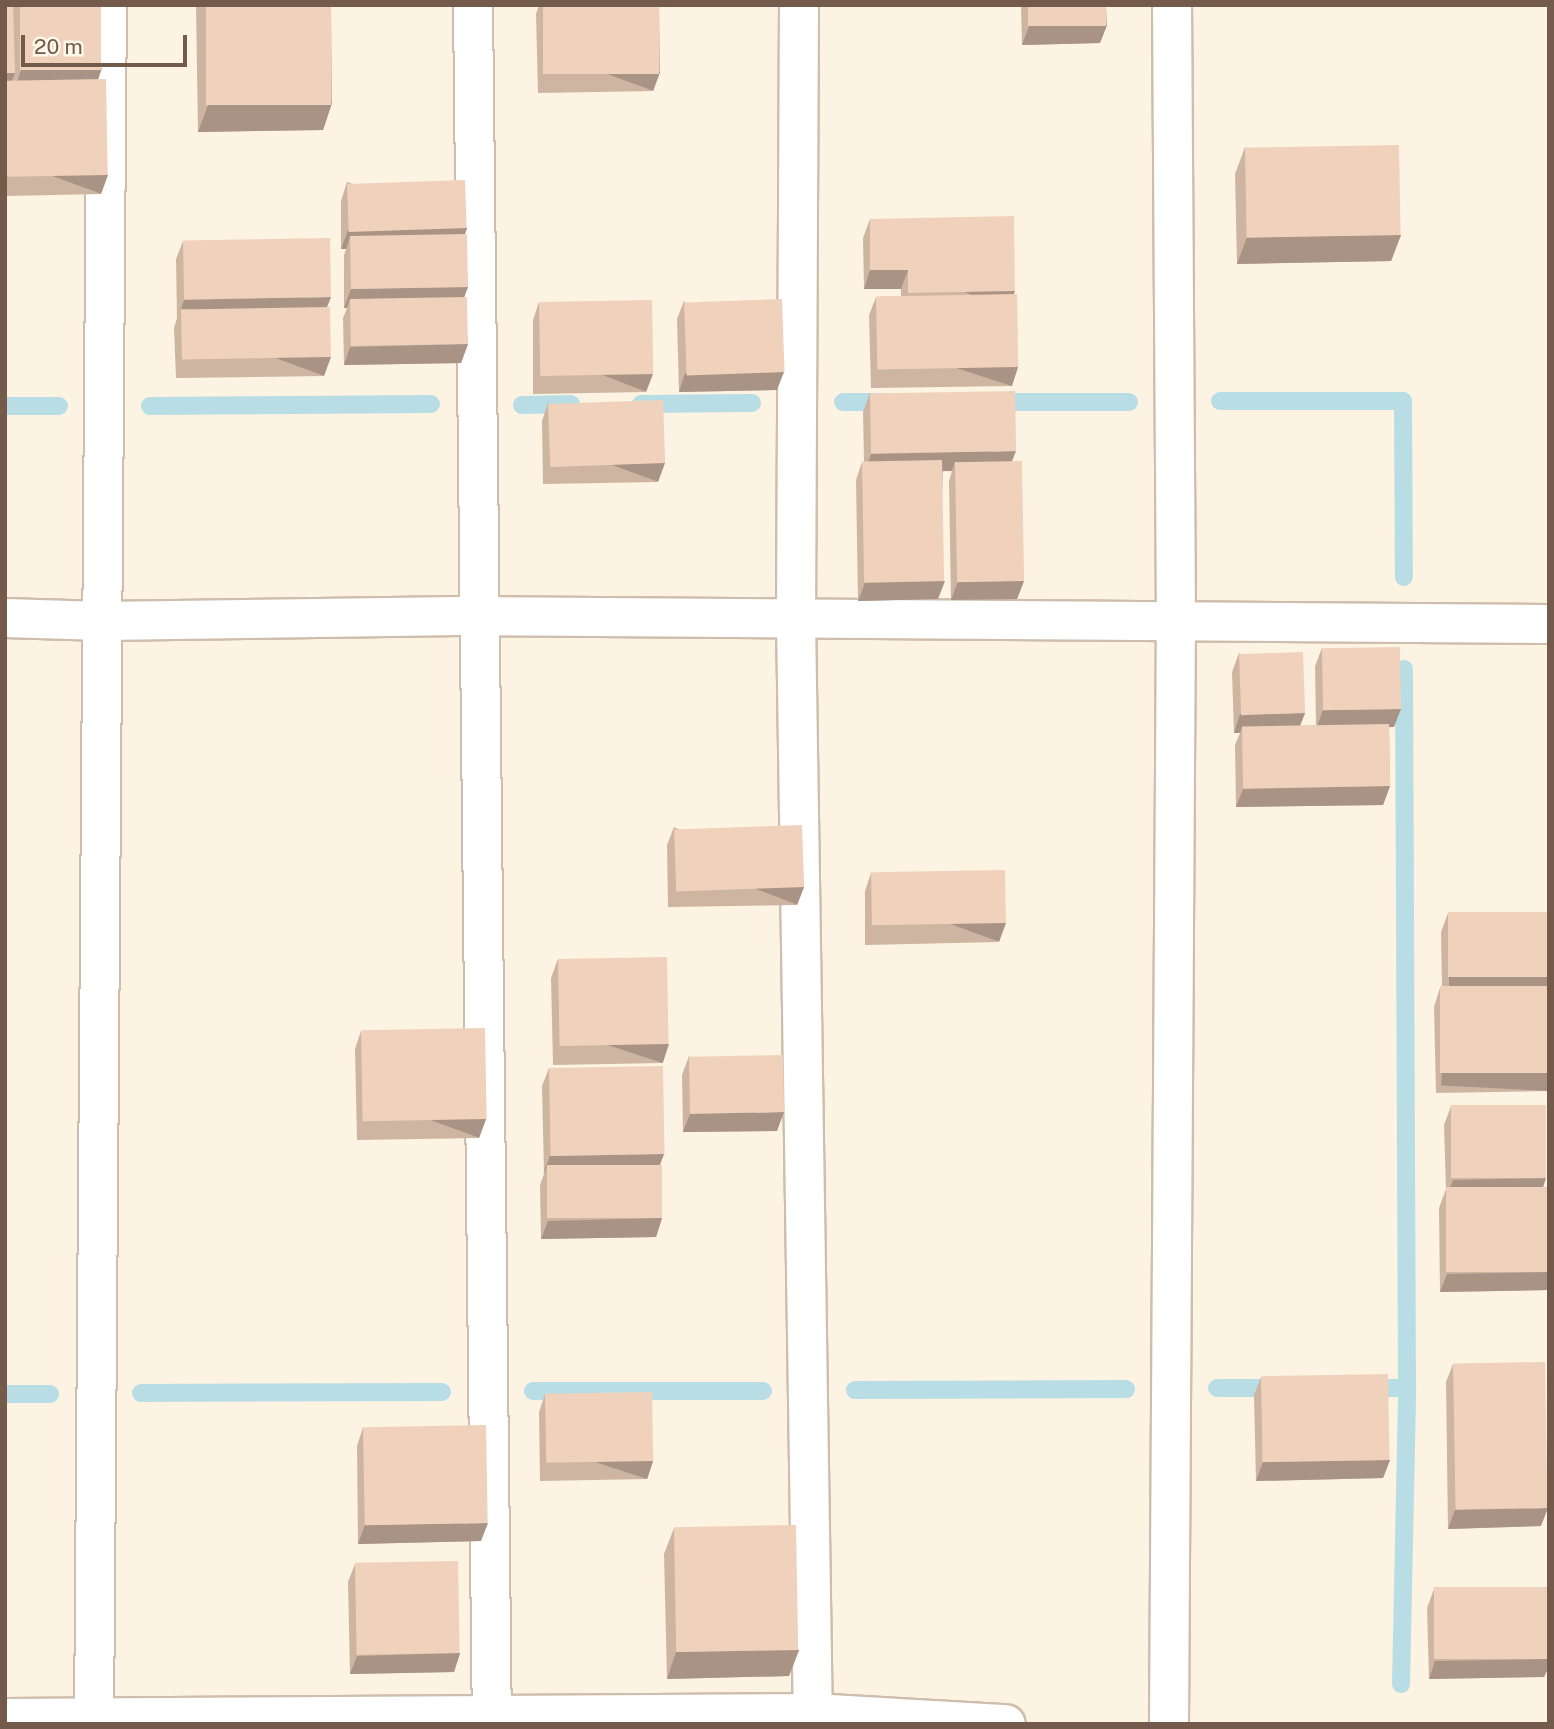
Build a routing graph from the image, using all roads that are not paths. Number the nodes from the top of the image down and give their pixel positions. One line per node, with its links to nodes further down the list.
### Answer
1 (107, 5): 9 (street)
2 (473, 5): 5 (street)
3 (799, 5): 7 (street)
4 (1172, 5): 8 (street)
5 (478, 616): 7 (street); 9 (street); 14 (street)
6 (5, 618): 9 (street)
7 (796, 619): 8 (street); 12 (street)
8 (1176, 620): 10 (street); 16 (street)
9 (103, 621): 13 (street)
10 (1549, 624)
11 (5, 1718): 13 (street)
12 (813, 1718): 14 (street); 15 (street)
13 (94, 1720): 14 (street)
14 (492, 1721)
15 (1006, 1724)
16 (1169, 1724)

